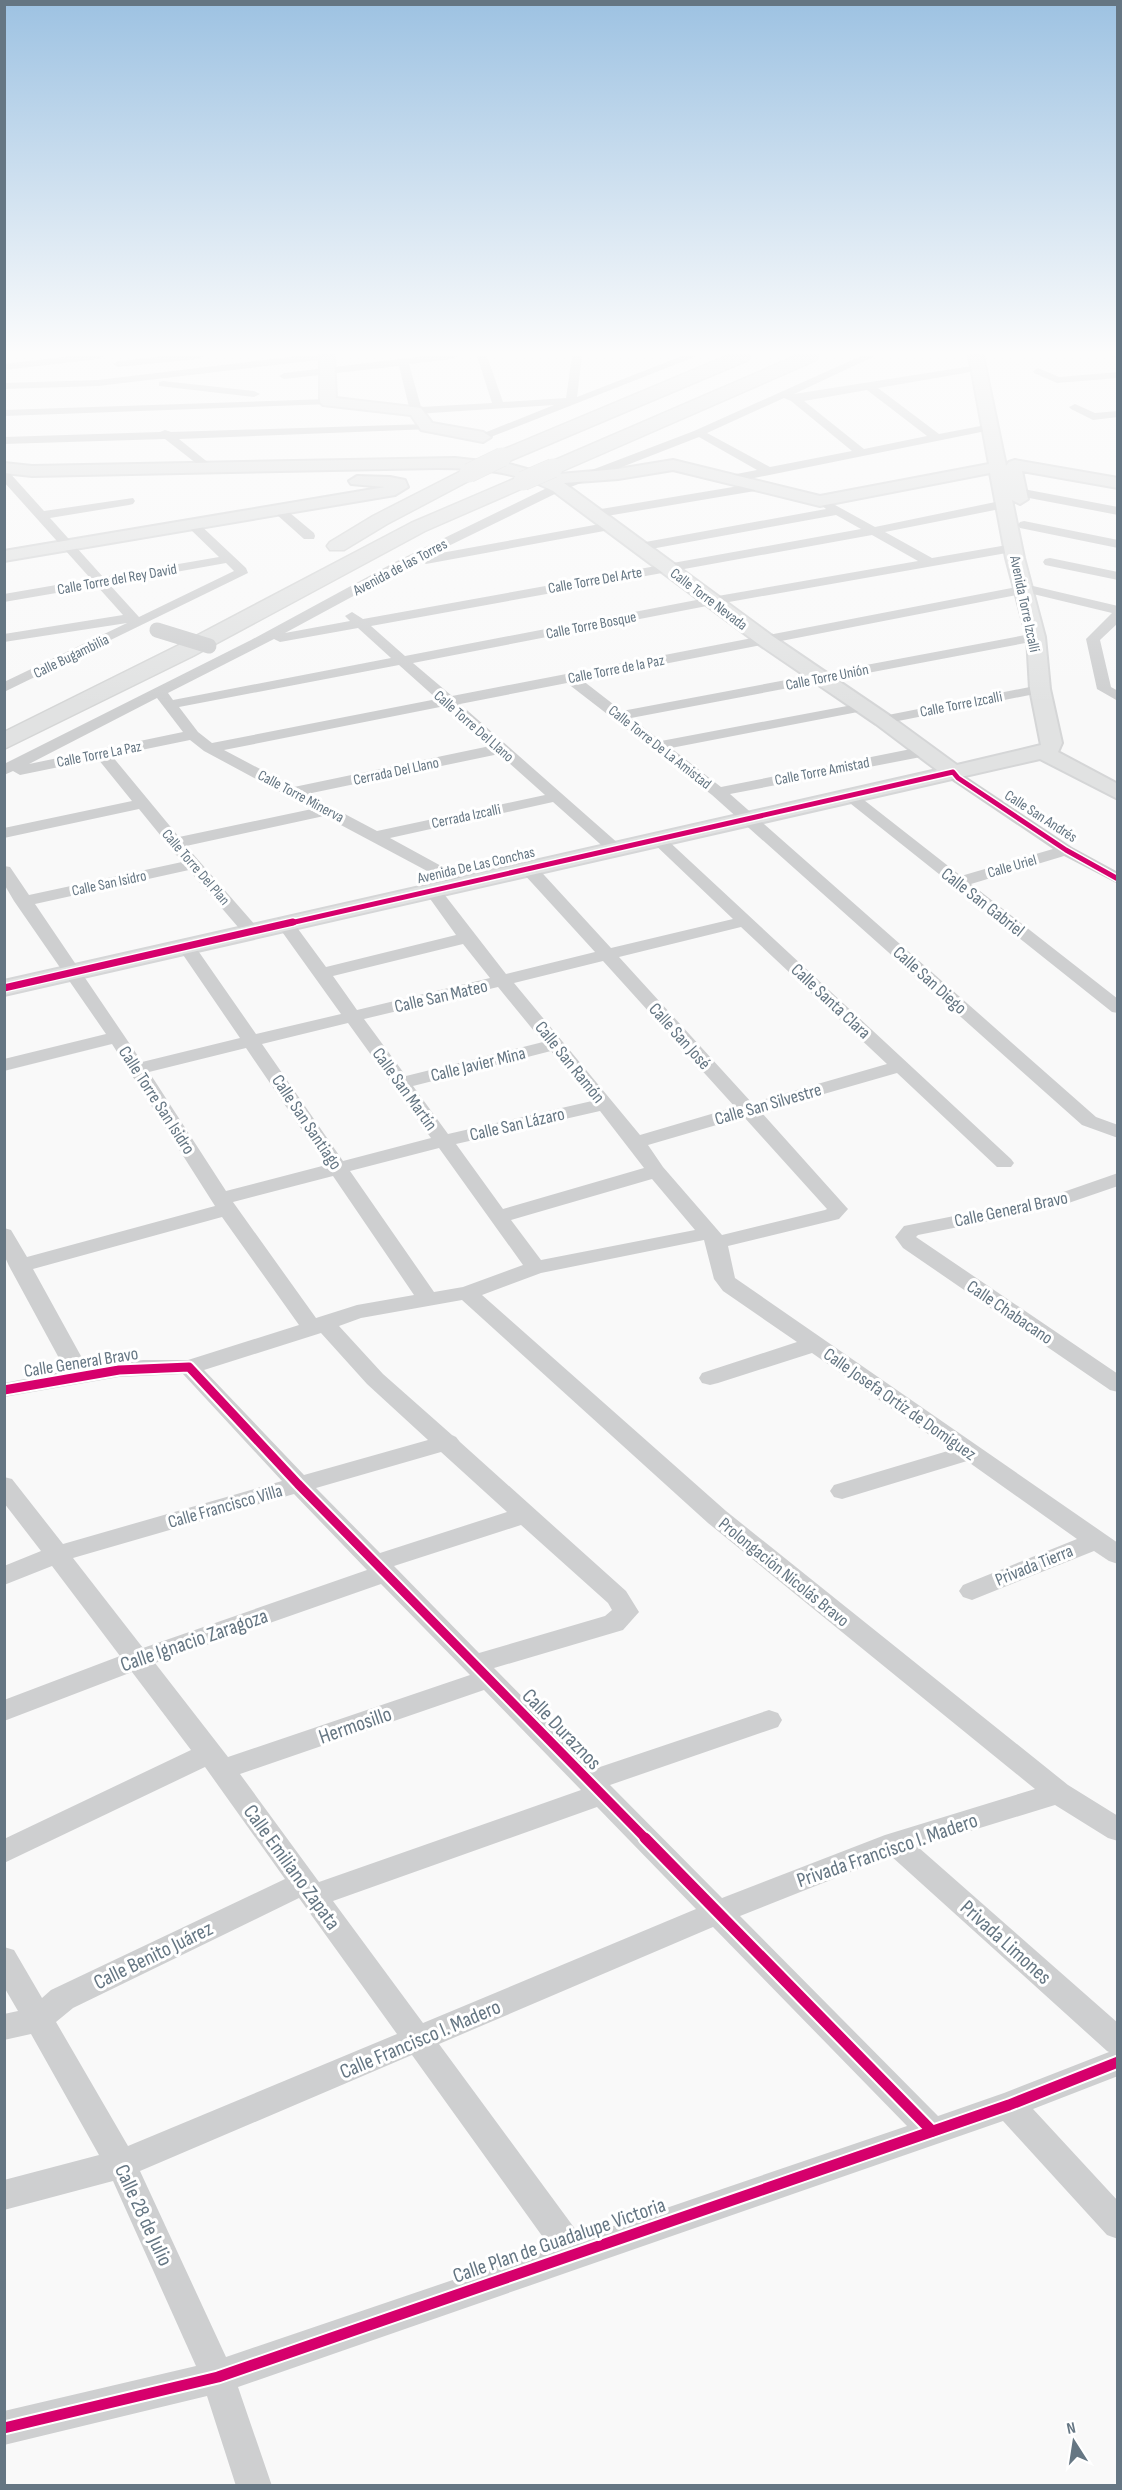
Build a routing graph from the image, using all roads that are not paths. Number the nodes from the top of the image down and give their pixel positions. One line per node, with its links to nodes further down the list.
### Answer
1 (350, 472): 18 (street)
2 (383, 472): 18 (street)
3 (471, 472): 76 (highway, bridge)
4 (525, 472): 16 (street)
5 (567, 472): 16 (highway)
6 (598, 472): 15 (street)
7 (629, 472): 15 (street)
8 (702, 472): 17 (street)
9 (756, 472): 17 (street)
10 (791, 472): 17 (street)
11 (973, 472): 25 (street)
12 (1013, 472): 24 (street)
13 (1047, 472): 19 (street)
14 (4, 474): 22 (street)
15 (590, 475): 16 (street)
16 (553, 479): 29 (street, Calle Torre Nevada); 44 (street, Avenida de las Torres); 78 (highway, bridge)
17 (766, 479): 25 (street); 29 (street)
18 (377, 481): 26 (street)
19 (1118, 483)
20 (114, 487): 23 (street)
21 (42, 488): 22 (street)
22 (9, 489): 30 (street)
23 (134, 494): 30 (street)
24 (1012, 498): 28 (street); 32 (street); 34 (street, Calle Torre Del Arte); 39 (street, Avenida Torre Izcalli)
25 (820, 501): 27 (street)
26 (280, 511): 31 (street); 35 (street)
27 (838, 511): 34 (street); 38 (street)
28 (1118, 511)
29 (595, 514): 33 (street, Calle Torre Nevada)
30 (42, 515): 37 (street)
31 (193, 525): 37 (street); 41 (street)
32 (1024, 525): 36 (street); 48 (street)
33 (611, 526): 38 (street, Calle Torre Nevada); 44 (street)
34 (872, 531): 43 (street); 45 (street, Calle Torre Del Arte)
35 (309, 536)
36 (1118, 544)
37 (70, 546): 40 (street); 47 (street)
38 (640, 547): 45 (street, Calle Torre Nevada)
39 (1013, 548): 43 (street, Calle Torre Bosque); 48 (street, Avenida Torre Izcalli)
40 (4, 556)
41 (229, 560): 47 (street, Calle Torre del Rey David); 55 (street, Calle Bugambilia)
42 (1050, 562): 46 (street)
43 (931, 563): 51 (street, Calle Torre Bosque)
44 (400, 565): 50 (street, Avenida de las Torres)
45 (667, 567): 51 (street, Calle Torre Nevada); 56 (street, Calle Torre Del Arte)
46 (1118, 576)
47 (102, 582): 49 (street, Calle Torre del Rey David); 55 (street)
48 (1028, 590): 52 (street); 57 (street, Avenida Torre Izcalli); 59 (street, Calle Torre de la Paz)
49 (4, 598)
50 (336, 601): 54 (street, Avenida de las Torres); 56 (street, Calle Torre Del Llano)
51 (712, 601): 59 (street, Calle Torre Nevada); 62 (street, Calle Torre Bosque)
52 (1118, 610)
53 (1118, 615): 70 (street)
54 (304, 618): 60 (street, Avenida de las Torres); 61 (street)
55 (134, 620): 58 (street); 61 (street, bridge); 63 (street, Calle Bugambilia)
56 (359, 622): 60 (street, Calle Torre Del Arte); 62 (street, Calle Torre Del Llano)
57 (1036, 637): 65 (street, Calle Torre Unión); 69 (street, Avenida Torre Izcalli)
58 (4, 638)
59 (764, 639): 64 (street, Calle Torre de la Paz); 65 (street, Calle Torre Nevada)
60 (256, 643): 68 (street, Avenida de las Torres)
61 (225, 651): 68 (street)
62 (401, 661): 71 (street, Calle Torre Del Llano); 72 (street, Calle Torre Bosque)
63 (33, 674): 66 (street); 67 (street, Calle Bugambilia)
64 (570, 678): 71 (street, Calle Torre de la Paz); 74 (street, Calle Torre De La Amistad)
65 (819, 678): 73 (street, Calle Torre Nevada); 74 (street, Calle Torre Unión)
66 (4, 679)
67 (4, 688)
68 (162, 689): 72 (street, Calle Torre Minerva); 85 (street, Avenida de las Torres)
69 (1040, 689): 75 (street, Calle Torre Izcalli); 81 (street, Avenida Torre Izcalli)
70 (1118, 697)
71 (446, 702): 80 (street, Calle Torre de la Paz); 82 (street, Calle Torre Del Llano)
72 (169, 705): 77 (street, Calle Torre Minerva)
73 (862, 707): 75 (street, Calle Torre Nevada); 79 (street)
74 (619, 716): 79 (street, Calle Torre De La Amistad)
75 (883, 720): 83 (street, Calle Torre Nevada)
76 (4, 723)
77 (193, 735): 80 (street, Calle Torre Minerva); 84 (street, Calle Torre La Paz)
78 (4, 742)
79 (658, 746): 88 (street, Calle Torre De La Amistad)
80 (209, 748): 87 (street, Calle Torre Minerva)
81 (1048, 748): 86 (street, Avenida De Las Conchas); 89 (street)
82 (500, 749): 87 (street, Cerrada Del Llano); 91 (street, Calle Torre Del Llano)
83 (926, 751): 86 (street, Calle Torre Nevada); 88 (street, Calle Torre Amistad)
84 (102, 754): 85 (street, Calle Torre La Paz); 92 (street, Calle Torre Del Plan)
85 (4, 772)
86 (953, 772): 90 (street, Avenida De Las Conchas); 100 (street, Calle San Andrés)
87 (292, 792): 93 (street, Calle Torre Minerva)
88 (718, 792): 94 (street, Calle Torre De La Amistad)
89 (1118, 793)
90 (849, 796): 94 (street, Avenida De Las Conchas); 105 (street, Calle San Gabriel)
91 (556, 797): 96 (street, Cerrada Izcalli); 99 (street, Calle Torre Del Llano)
92 (142, 804): 95 (street); 98 (street, Calle Torre Del Plan)
93 (328, 810): 96 (street, Calle Torre Minerva); 98 (street)
94 (749, 819): 97 (street, Avenida De Las Conchas); 130 (street, Calle San Diego)
95 (4, 833)
96 (375, 836): 106 (street, Calle Torre Minerva)
97 (657, 840): 99 (street, Avenida De Las Conchas); 109 (street, Calle Santa Clara)
98 (175, 843): 101 (street, Calle Torre Del Plan)
99 (614, 848): 102 (street, Avenida De Las Conchas)
100 (1066, 849): 104 (street, Calle San Andrés); 105 (street, Calle Uriel)
101 (194, 864): 108 (street, Calle San Isidro); 111 (street, Calle Torre Del Plan)
102 (528, 868): 106 (street, Avenida De Las Conchas); 114 (street, Calle San José)
103 (4, 871): 108 (street, Calle Torre San Isidro)
104 (1118, 879)
105 (958, 882): 119 (street, Calle San Gabriel)
106 (459, 883): 107 (street, Avenida De Las Conchas)
107 (431, 889): 110 (street, Avenida De Las Conchas); 112 (street, Calle San Ramón)
108 (23, 901): 115 (street, Calle Torre San Isidro)
109 (745, 921): 114 (street, Calle San Mateo); 125 (street, Calle Santa Clara)
110 (284, 922): 111 (street, Avenida De Las Conchas); 116 (street, Calle San Martín)
111 (250, 930): 113 (street, Avenida De Las Conchas)
112 (467, 938): 116 (street); 117 (street, Calle San Ramón)
113 (186, 946): 115 (street, Avenida De Las Conchas); 122 (street, Calle San Santiago)
114 (607, 956): 117 (street, Calle San Mateo); 129 (street, Calle San José)
115 (74, 972): 118 (street, Avenida De Las Conchas); 121 (street, Calle Torre San Isidro)
116 (321, 974): 120 (street, Calle San Martín)
117 (503, 981): 120 (street, Calle San Mateo); 123 (street, Calle San Ramón)
118 (4, 988)
119 (1118, 1008)
120 (353, 1017): 122 (street, Calle San Mateo); 127 (street, Calle San Martín)
121 (117, 1037): 124 (street); 126 (street, Calle Torre San Isidro)
122 (253, 1041): 126 (street, Calle San Mateo); 134 (street, Calle San Santiago)
123 (556, 1044): 127 (street, Calle Javier Mina); 128 (street, Calle San Ramón)
124 (4, 1065)
125 (902, 1066): 129 (street, Calle San Silvestre); 133 (street, Calle Santa Clara)
126 (137, 1069): 137 (street, Calle Torre San Isidro)
127 (401, 1083): 131 (street, Calle San Martín)
128 (603, 1104): 131 (street, Calle San Lázaro); 132 (street, Calle San Ramón)
129 (747, 1110): 132 (street, Calle San Silvestre); 141 (street, Calle San José)
130 (1118, 1132)
131 (443, 1141): 134 (street, Calle San Lázaro); 138 (street, Calle San Martín)
132 (636, 1142): 135 (street, Calle San Ramón)
133 (1004, 1163)
134 (337, 1168): 137 (street, Calle San Lázaro); 145 (street, Calle San Santiago)
135 (656, 1171): 138 (street); 141 (street, Calle San Ramón)
136 (1118, 1179): 140 (street, Calle General Bravo)
137 (224, 1204): 143 (street, Calle San Lázaro); 146 (street, Calle Torre San Isidro)
138 (498, 1217): 142 (street, Calle San Martín)
139 (4, 1234): 143 (street)
140 (905, 1237): 151 (street, Calle Chabacano)
141 (713, 1238): 142 (street); 147 (street, Calle Josefa Ortíz de Domíguez)
142 (531, 1261): 144 (street)
143 (20, 1266): 149 (street)
144 (467, 1293): 145 (street); 172 (street, Prolongación Nicolás Bravo)
145 (427, 1298): 146 (street)
146 (317, 1325): 148 (street); 153 (street, Calle Torre San Isidro)
147 (815, 1344): 150 (street); 154 (street, Calle Josefa Ortíz de Domíguez)
148 (189, 1366): 149 (street, Calle General Bravo); 155 (street, Calle Duraznos)
149 (80, 1375): 152 (street, Calle General Bravo)
150 (710, 1378)
151 (1118, 1385)
152 (4, 1390)
153 (448, 1442): 155 (street, Calle Francisco Villa); 158 (street, Calle Torre San Isidro)
154 (969, 1452): 157 (street); 159 (street, Calle Josefa Ortíz de Domíguez)
155 (298, 1484): 160 (street, Calle Francisco Villa); 162 (street, Calle Duraznos)
156 (5, 1486): 160 (street, Calle Emiliano Zapata)
157 (842, 1491)
158 (527, 1514): 162 (street, Calle Ignacio Zaragoza); 165 (street, Calle Torre San Isidro)
159 (1097, 1540): 161 (street, Calle Josefa Ortíz de Domíguez); 164 (street, Privada Tierra)
160 (58, 1554): 163 (street, Calle Francisco Villa); 166 (street, Calle Emiliano Zapata)
161 (1118, 1555)
162 (380, 1568): 166 (street, Calle Ignacio Zaragoza); 167 (street, Calle Duraznos)
163 (4, 1576)
164 (972, 1591)
165 (626, 1612): 167 (street, Hermosillo)
166 (138, 1659): 168 (street, Calle Ignacio Zaragoza); 170 (street, Calle Emiliano Zapata)
167 (481, 1671): 170 (street, Hermosillo); 171 (street, Calle Duraznos)
168 (4, 1711)
169 (769, 1720): 171 (street, Calle Benito Juárez)
170 (216, 1762): 175 (street, Hermosillo); 176 (street, Calle Emiliano Zapata)
171 (595, 1788): 176 (street, Calle Benito Juárez); 177 (street, Calle Duraznos)
172 (1058, 1793): 173 (street, Prolongación Nicolás Bravo); 174 (street, Privada Francisco I. Madero)
173 (1118, 1830)
174 (895, 1843): 177 (street, Privada Francisco I. Madero); 182 (street, Privada Limones)
175 (4, 1852)
176 (308, 1889): 179 (street, Calle Benito Juárez); 181 (street, Calle Emiliano Zapata)
177 (718, 1912): 181 (street, Calle Francisco I. Madero); 185 (street, Calle Duraznos)
178 (4, 1959): 179 (street, Calle 28 de Julio)
179 (38, 2020): 180 (street, Calle Benito Juárez); 186 (street, Calle 28 de Julio)
180 (4, 2027)
181 (420, 2040): 186 (street, Calle Francisco I. Madero); 189 (street, Calle Emiliano Zapata)
182 (1118, 2042)
183 (1118, 2062): 184 (street, Calle Plan de Guadalupe Victoria)
184 (1009, 2105): 185 (street, Calle Plan de Guadalupe Victoria); 188 (street)
185 (932, 2131): 189 (street, Calle Plan de Guadalupe Victoria)
186 (122, 2164): 187 (street, Calle Francisco I. Madero); 190 (street, Calle 28 de Julio)
187 (4, 2195)
188 (1118, 2224)
189 (574, 2254): 190 (street, Calle Plan de Guadalupe Victoria)
190 (218, 2378): 191 (street, Calle Plan de Guadalupe Victoria); 192 (street, Calle 28 de Julio)
191 (4, 2428)
192 (254, 2486)

